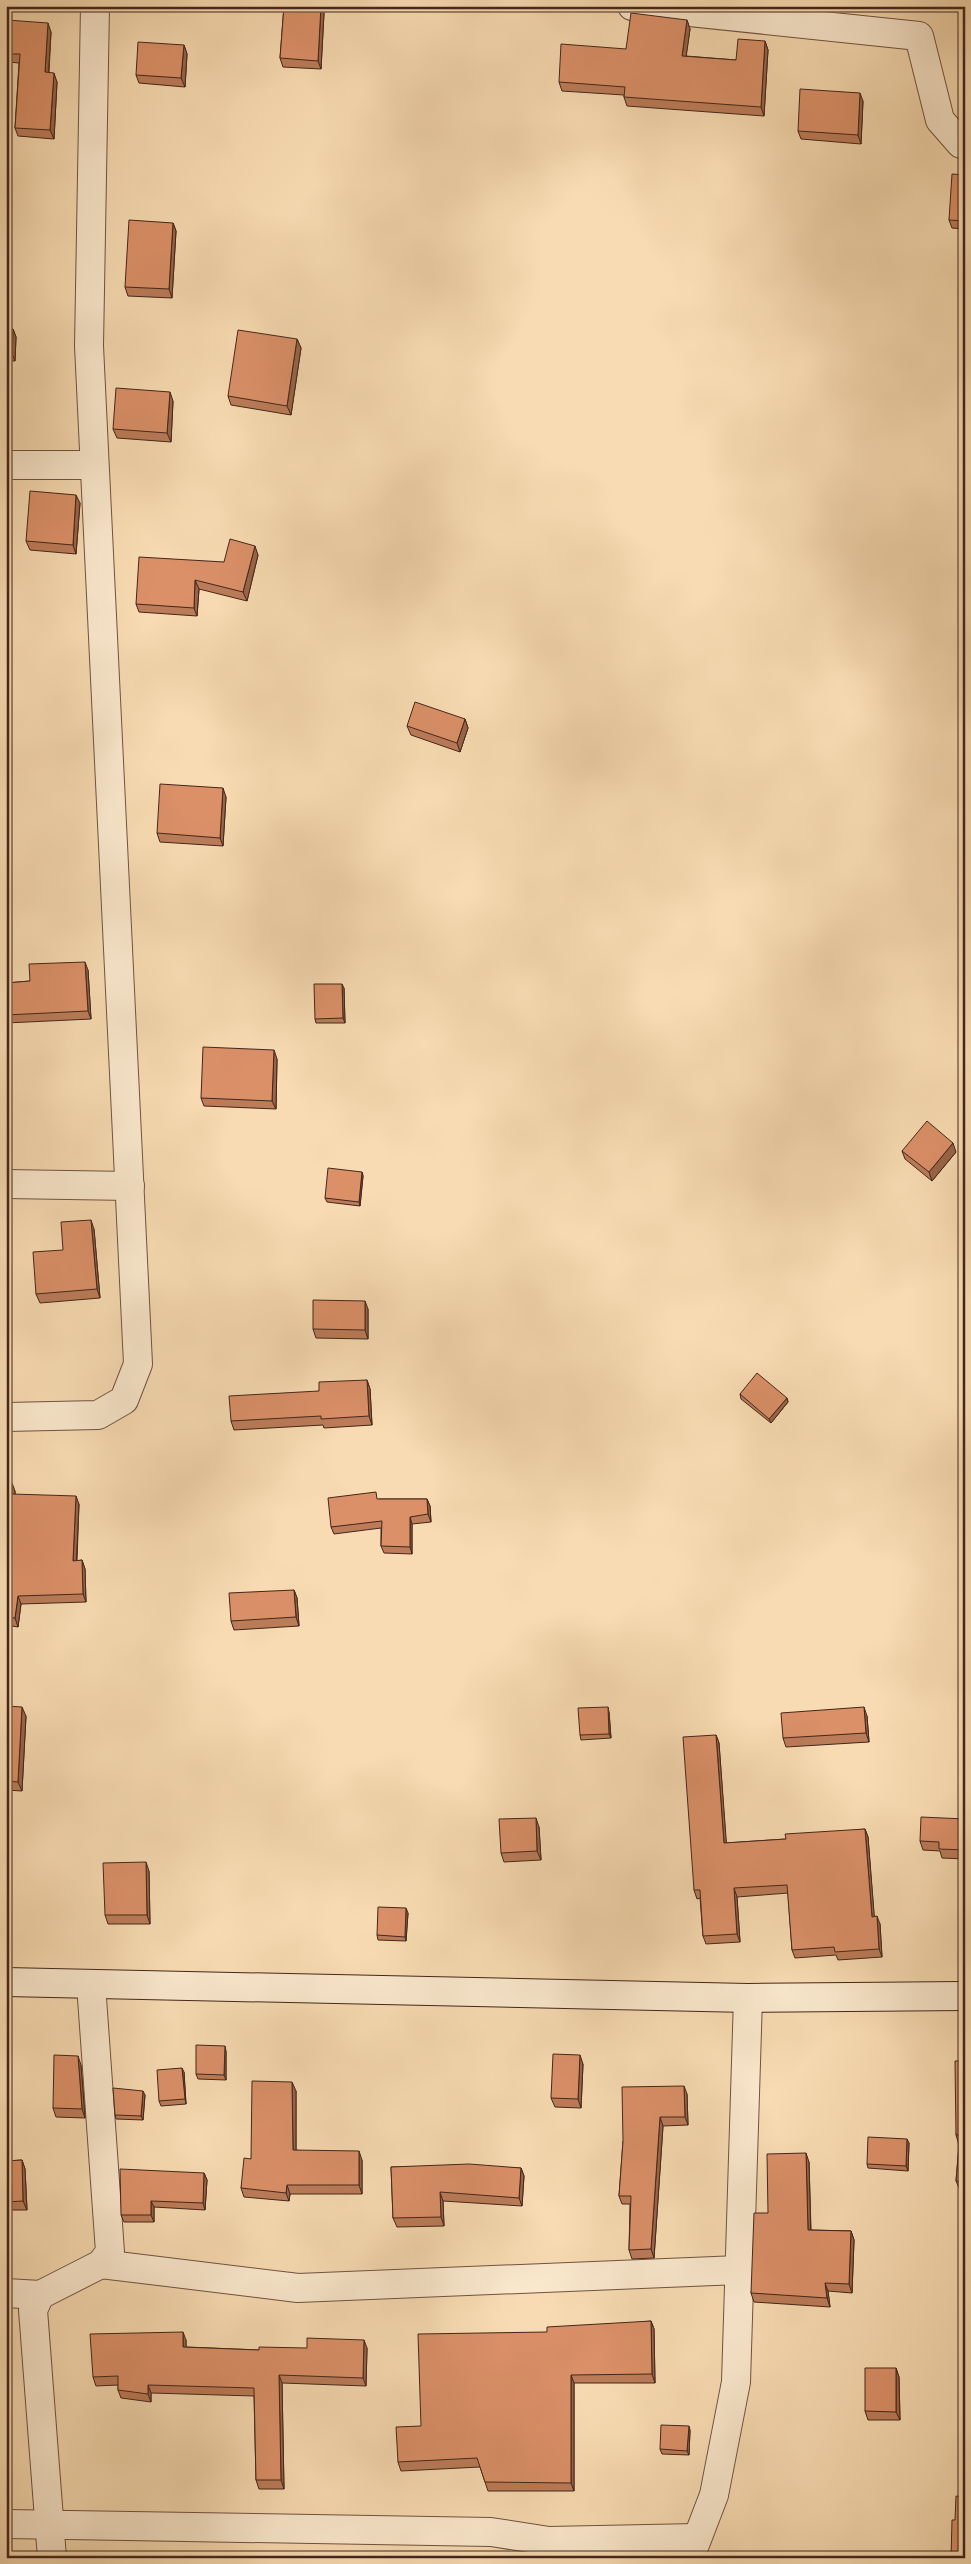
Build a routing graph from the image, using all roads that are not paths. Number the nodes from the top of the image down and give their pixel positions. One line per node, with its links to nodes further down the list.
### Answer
1 (95, 6): 5 (street)
2 (632, 6): 3 (street)
3 (965, 145)
4 (6, 465): 5 (street)
5 (94, 466): 7 (street)
6 (6, 1184): 7 (street)
7 (130, 1186): 8 (street)
8 (6, 1417)
9 (6, 1982): 10 (street)
10 (91, 1984): 12 (street); 13 (street)
11 (965, 1996): 12 (street)
12 (748, 1998): 14 (street)
13 (101, 2264): 14 (street); 16 (street)
14 (739, 2270): 19 (street)
15 (6, 2293): 16 (street)
16 (40, 2294): 18 (street)
17 (6, 2524): 18 (street)
18 (50, 2524): 19 (street); 20 (street)
19 (694, 2548)
20 (52, 2558)

